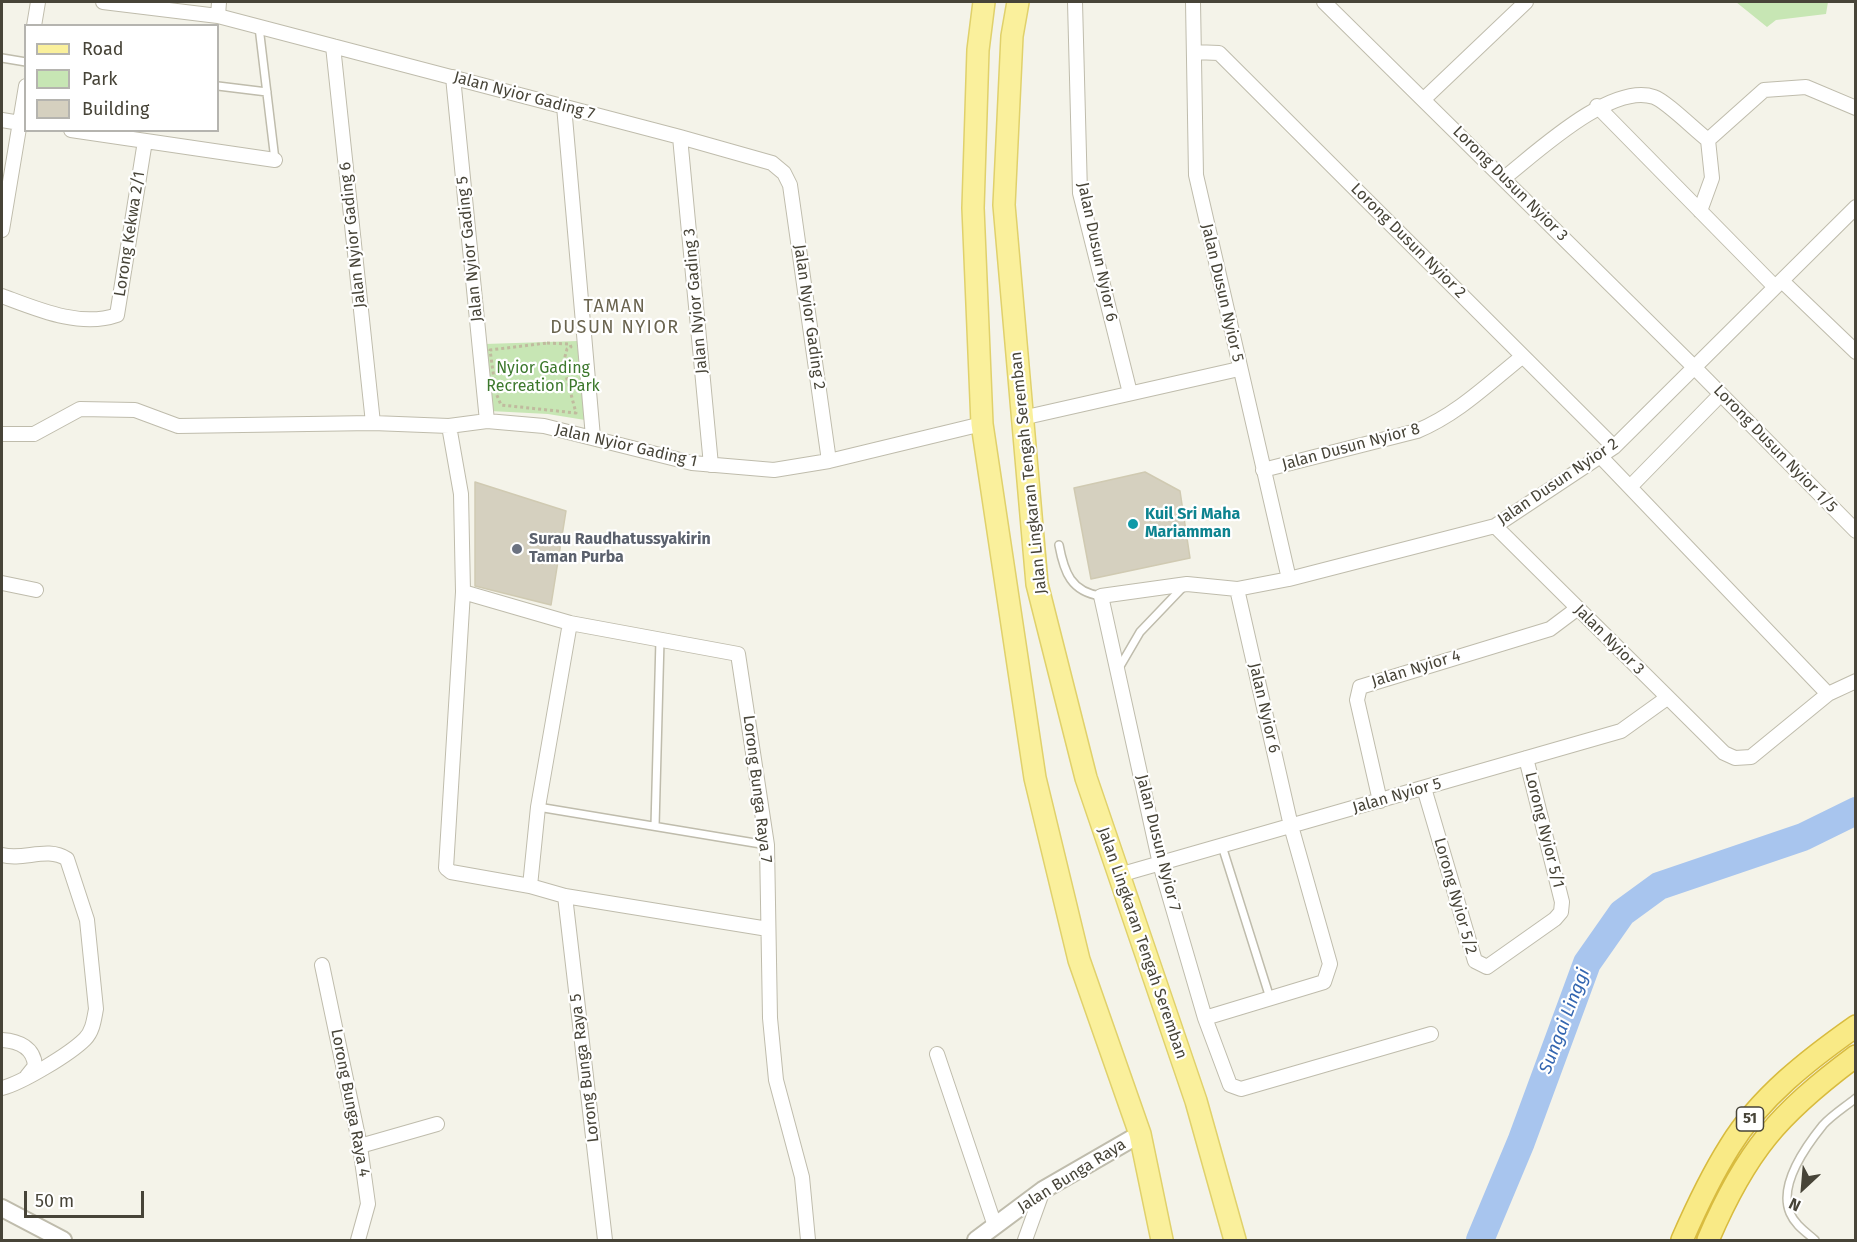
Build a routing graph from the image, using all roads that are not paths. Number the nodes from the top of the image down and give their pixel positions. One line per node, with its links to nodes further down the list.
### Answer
1 (38, 2): 11 (street)
2 (103, 2): 10 (street, Jalan Nyior Gading 7)
3 (219, 2): 10 (street)
4 (984, 2): 47 (main road, Jalan Lingkaran Tengah Seremban)
5 (1018, 2): 44 (main road, Jalan Lingkaran Tengah Seremban)
6 (1075, 2): 42 (street, Jalan Dusun Nyior 6)
7 (1193, 2): 14 (street, Jalan Dusun Nyior 5)
8 (1324, 2): 20 (street, Lorong Dusun Nyior 3)
9 (1526, 2): 20 (street)
10 (218, 16): 12 (street, Jalan Nyior Gading 7)
11 (34, 24)
12 (260, 27): 13 (street, Jalan Nyior Gading 7); 19 (lane)
13 (333, 46): 17 (street, Jalan Nyior Gading 7); 46 (street, Jalan Nyior Gading 6)
14 (1194, 52): 39 (street, Lorong Dusun Nyior 2); 41 (street, Jalan Dusun Nyior 5)
15 (2, 58): 16 (lane)
16 (24, 62)
17 (453, 77): 21 (street, Jalan Nyior Gading 7); 45 (street, Jalan Nyior Gading 5)
18 (219, 86): 19 (lane)
19 (267, 92): 30 (lane)
20 (1424, 99): 32 (street, Lorong Dusun Nyior 3)
21 (564, 106): 27 (street, Jalan Nyior Gading 7); 50 (street)
22 (1597, 106): 28 (street); 32 (street); 34 (street)
23 (1856, 108): 28 (street)
24 (2, 120): 25 (street)
25 (23, 124): 35 (street)
26 (84, 132): 29 (street)
27 (680, 137): 31 (street, Jalan Nyior Gading 7); 54 (street, Jalan Nyior Gading 3)
28 (1708, 140): 34 (street)
29 (145, 141): 30 (street); 37 (street, Lorong Kekwa 2/1)
30 (275, 160)
31 (784, 173): 53 (street, Jalan Nyior Gading 2)
32 (1504, 178): 40 (street, Lorong Dusun Nyior 3)
33 (1856, 207): 36 (street, Jalan Dusun Nyior 2)
34 (1700, 211): 36 (street)
35 (2, 230)
36 (1778, 284): 38 (street); 40 (street, Jalan Dusun Nyior 2)
37 (2, 296)
38 (1856, 352)
39 (1523, 356): 51 (street, Lorong Dusun Nyior 2); 55 (street, Jalan Dusun Nyior 8)
40 (1695, 368): 43 (street, Lorong Dusun Nyior 1/5); 51 (street, Jalan Dusun Nyior 2)
41 (1239, 369): 42 (street); 55 (street, Jalan Dusun Nyior 5)
42 (1130, 393): 44 (street)
43 (1721, 394): 56 (street); 58 (street, Lorong Dusun Nyior 1/5)
44 (1022, 418): 84 (main road, Jalan Lingkaran Tengah Seremban)
45 (487, 421): 48 (street, Jalan Nyior Gading 1); 50 (street, Jalan Nyior Gading 1)
46 (373, 423): 48 (street, Jalan Nyior Gading 1); 49 (street, Jalan Nyior Gading 1)
47 (982, 424): 53 (street, Jalan Nyior Gading 1); 101 (main road, Jalan Lingkaran Tengah Seremban)
48 (449, 426): 65 (street)
49 (2, 434)
50 (593, 437): 54 (street, Jalan Nyior Gading 1)
51 (1614, 447): 52 (street, Jalan Dusun Nyior 2)
52 (1600, 456): 56 (street); 57 (street, Jalan Dusun Nyior 2)
53 (829, 461): 54 (street, Jalan Nyior Gading 1)
54 (711, 465)
55 (1263, 470): 60 (street, Jalan Dusun Nyior 5)
56 (1630, 487): 72 (street)
57 (1495, 526): 60 (street, Jalan Dusun Nyior 2); 67 (street, Jalan Nyior 3)
58 (1856, 531)
59 (1059, 545): 66 (lane)
60 (1289, 579): 63 (street, Jalan Dusun Nyior 2)
61 (2, 583): 64 (street)
62 (1186, 584): 63 (street, Jalan Dusun Nyior 2); 66 (street, Jalan Dusun Nyior 2); 70 (lane)
63 (1237, 589): 79 (street, Jalan Nyior 6)
64 (36, 590)
65 (463, 592): 68 (street, Lorong Bunga Raya 7); 85 (street)
66 (1101, 596): 70 (street, Jalan Dusun Nyior 7)
67 (1578, 608): 73 (street, Jalan Nyior 3); 76 (street, Jalan Nyior 4)
68 (570, 623): 69 (street, Lorong Bunga Raya 7); 77 (street)
69 (660, 639): 78 (lane); 80 (street, Lorong Bunga Raya 7)
70 (1117, 671): 83 (street, Jalan Dusun Nyior 7)
71 (1856, 681): 72 (street)
72 (1828, 694): 73 (street, Jalan Nyior 3)
73 (1667, 698): 74 (street, Jalan Nyior 5)
74 (1526, 759): 75 (street, Jalan Nyior 5); 87 (street, Lorong Nyior 5/1)
75 (1424, 788): 76 (street, Jalan Nyior 5); 87 (street, Lorong Nyior 5/2)
76 (1380, 801): 79 (street, Jalan Nyior 5)
77 (538, 807): 78 (lane); 85 (street)
78 (654, 826): 80 (lane)
79 (1291, 826): 81 (street, Jalan Nyior 5); 90 (street, Jalan Nyior 6)
80 (767, 845): 88 (street, Lorong Bunga Raya 7)
81 (1222, 846): 83 (street, Jalan Nyior 5); 90 (lane)
82 (2, 855): 97 (street)
83 (1160, 864): 84 (street, Jalan Nyior 5); 91 (street, Jalan Dusun Nyior 7)
84 (1119, 875): 113 (main road, Jalan Lingkaran Tengah Seremban)
85 (530, 886): 86 (street)
86 (565, 896): 88 (street); 108 (street, Lorong Bunga Raya 5)
87 (1563, 903)
88 (768, 929): 109 (street, Lorong Bunga Raya 7)
89 (322, 965): 102 (street, Lorong Bunga Raya 4)
90 (1270, 998): 91 (street)
91 (1205, 1018): 93 (street, Jalan Dusun Nyior 7)
92 (1856, 1026): 114 (highway, 51)
93 (1431, 1034)
94 (2, 1040): 97 (street)
95 (937, 1054): 105 (street)
96 (1856, 1056): 115 (highway, 51)
97 (22, 1082): 98 (street)
98 (2, 1088)
99 (1856, 1098): 116 (lane)
100 (437, 1124): 102 (street)
101 (1140, 1134): 103 (street, Jalan Bunga Raya); 112 (main road, Jalan Lingkaran Tengah Seremban)
102 (360, 1146): 107 (street, Lorong Bunga Raya 4)
103 (1043, 1190): 105 (street, Jalan Bunga Raya); 111 (street)
104 (2, 1208): 106 (street)
105 (995, 1226): 110 (street, Jalan Bunga Raya)
106 (63, 1240)
107 (358, 1240)
108 (605, 1240)
109 (808, 1240)
110 (976, 1240)
111 (1025, 1240)
112 (1162, 1240)
113 (1234, 1240)
114 (1682, 1240)
115 (1708, 1240)
116 (1815, 1240)

